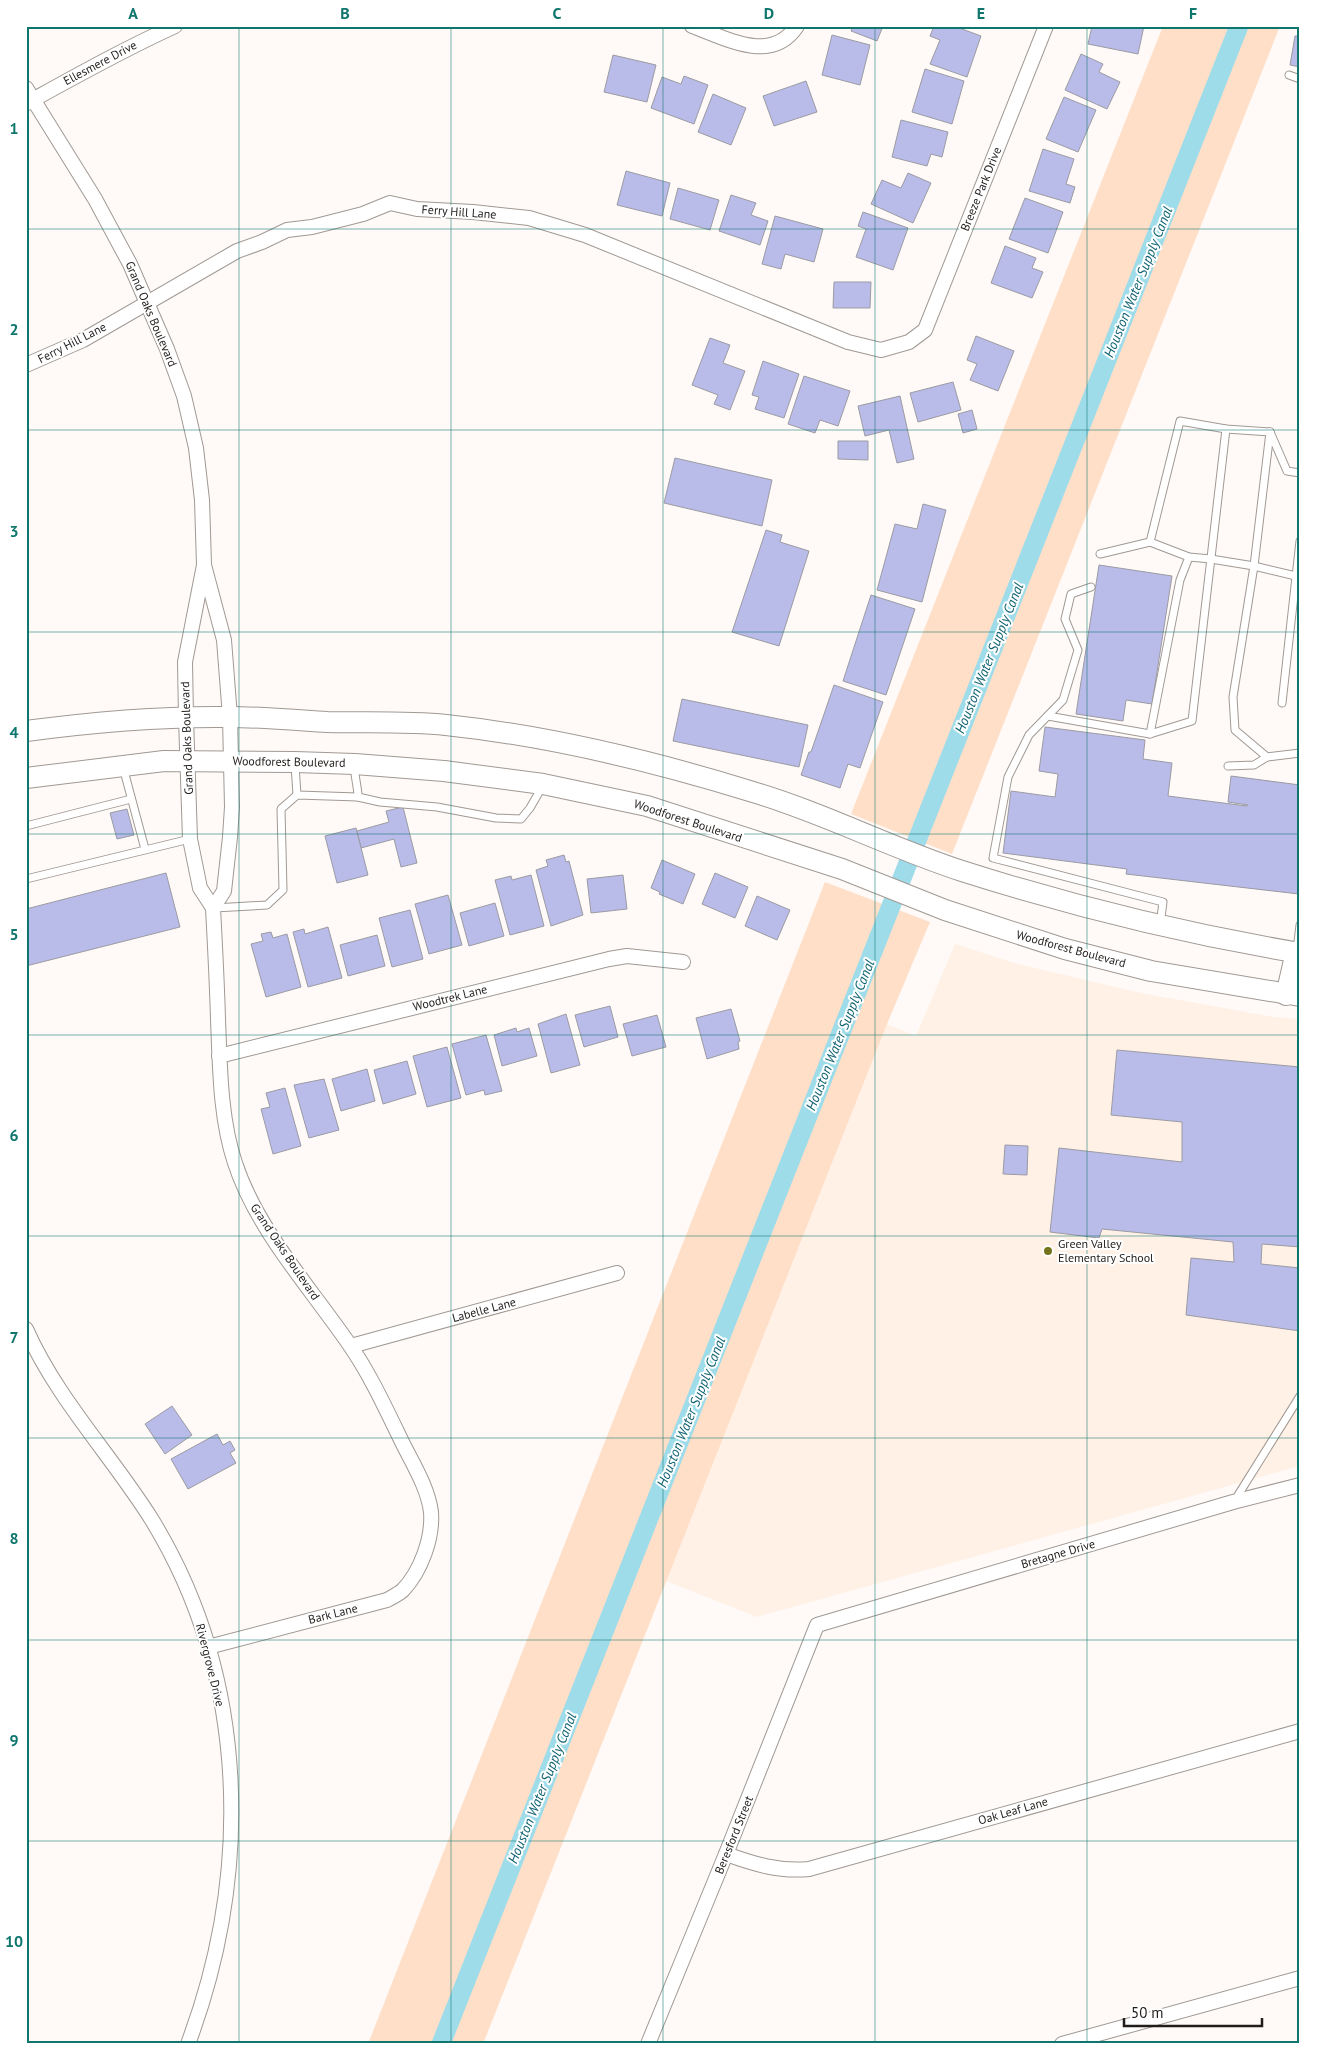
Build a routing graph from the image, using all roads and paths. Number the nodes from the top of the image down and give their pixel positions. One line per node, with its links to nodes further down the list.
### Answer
1 (175, 26): 8 (street, Ellesmere Drive)
2 (692, 26): 3 (street)
3 (797, 26)
4 (1046, 26): 10 (street, Breeze Park Drive)
5 (1289, 75): 6 (lane)
6 (1300, 79)
7 (26, 88): 8 (street, Grand Oaks Boulevard)
8 (30, 102): 9 (street, Grand Oaks Boulevard)
9 (148, 302): 10 (street, Ferry Hill Lane); 11 (street, Ferry Hill Lane); 20 (street, Grand Oaks Boulevard)
10 (905, 343)
11 (26, 365)
12 (1226, 429): 13 (lane); 16 (lane); 19 (lane)
13 (1270, 432): 14 (lane); 21 (lane)
14 (1300, 472)
15 (1300, 541): 22 (lane)
16 (1150, 542): 17 (lane); 18 (lane)
17 (1100, 554)
18 (1189, 557): 19 (lane); 29 (lane)
19 (1211, 559): 21 (lane); 29 (lane)
20 (204, 565): 26 (street, Grand Oaks Boulevard); 27 (street, Grand Oaks Boulevard)
21 (1254, 566): 22 (lane); 31 (lane)
22 (1298, 577): 24 (lane)
23 (1091, 587): 25 (lane)
24 (1282, 703)
25 (1048, 716): 29 (lane); 48 (lane)
26 (230, 717): 27 (main road); 33 (street, Grand Oaks Boulevard); 48 (main road)
27 (186, 718): 28 (main road); 32 (street, Grand Oaks Boulevard)
28 (26, 731)
29 (1150, 734)
30 (1300, 753): 31 (lane)
31 (1267, 757): 37 (lane)
32 (188, 761): 33 (main road, Woodforest Boulevard); 35 (main road, Woodforest Boulevard); 44 (street, Grand Oaks Boulevard)
33 (231, 761): 34 (main road, Woodforest Boulevard); 47 (street, Grand Oaks Boulevard)
34 (295, 762): 36 (main road, Woodforest Boulevard); 40 (lane)
35 (123, 764): 38 (main road, Woodforest Boulevard); 42 (lane)
36 (355, 764): 39 (main road, Woodforest Boulevard); 41 (lane)
37 (1228, 766)
38 (26, 778)
39 (544, 784): 41 (lane); 52 (main road, Woodforest Boulevard)
40 (297, 795): 41 (lane); 47 (lane)
41 (358, 797)
42 (131, 799): 43 (lane); 45 (lane)
43 (26, 826)
44 (190, 839): 45 (lane); 47 (street, Grand Oaks Boulevard)
45 (145, 849): 46 (lane)
46 (26, 879)
47 (213, 908): 53 (street, Grand Oaks Boulevard)
48 (1160, 925): 50 (main road)
49 (1300, 925): 50 (lane)
50 (1298, 952): 52 (main road)
51 (683, 962): 53 (street, Woodtrek Lane)
52 (1293, 995)
53 (219, 1056): 56 (street, Grand Oaks Boulevard)
54 (617, 1274): 56 (street, Labelle Lane)
55 (26, 1329): 62 (street, Rivergrove Drive)
56 (351, 1346): 60 (street, Grand Oaks Boulevard)
57 (1300, 1396): 59 (lane)
58 (1300, 1485): 59 (street, Bretagne Drive)
59 (1234, 1502): 61 (street, Bretagne Drive)
60 (428, 1541): 62 (street, Bark Lane)
61 (817, 1625): 64 (street, Beresford Street)
62 (208, 1647): 66 (street, Rivergrove Drive)
63 (1300, 1731): 64 (street, Oak Leaf Lane)
64 (726, 1854): 67 (street, Beresford Street)
65 (1300, 1978): 68 (street)
66 (188, 2044)
67 (648, 2044)
68 (1062, 2044)

